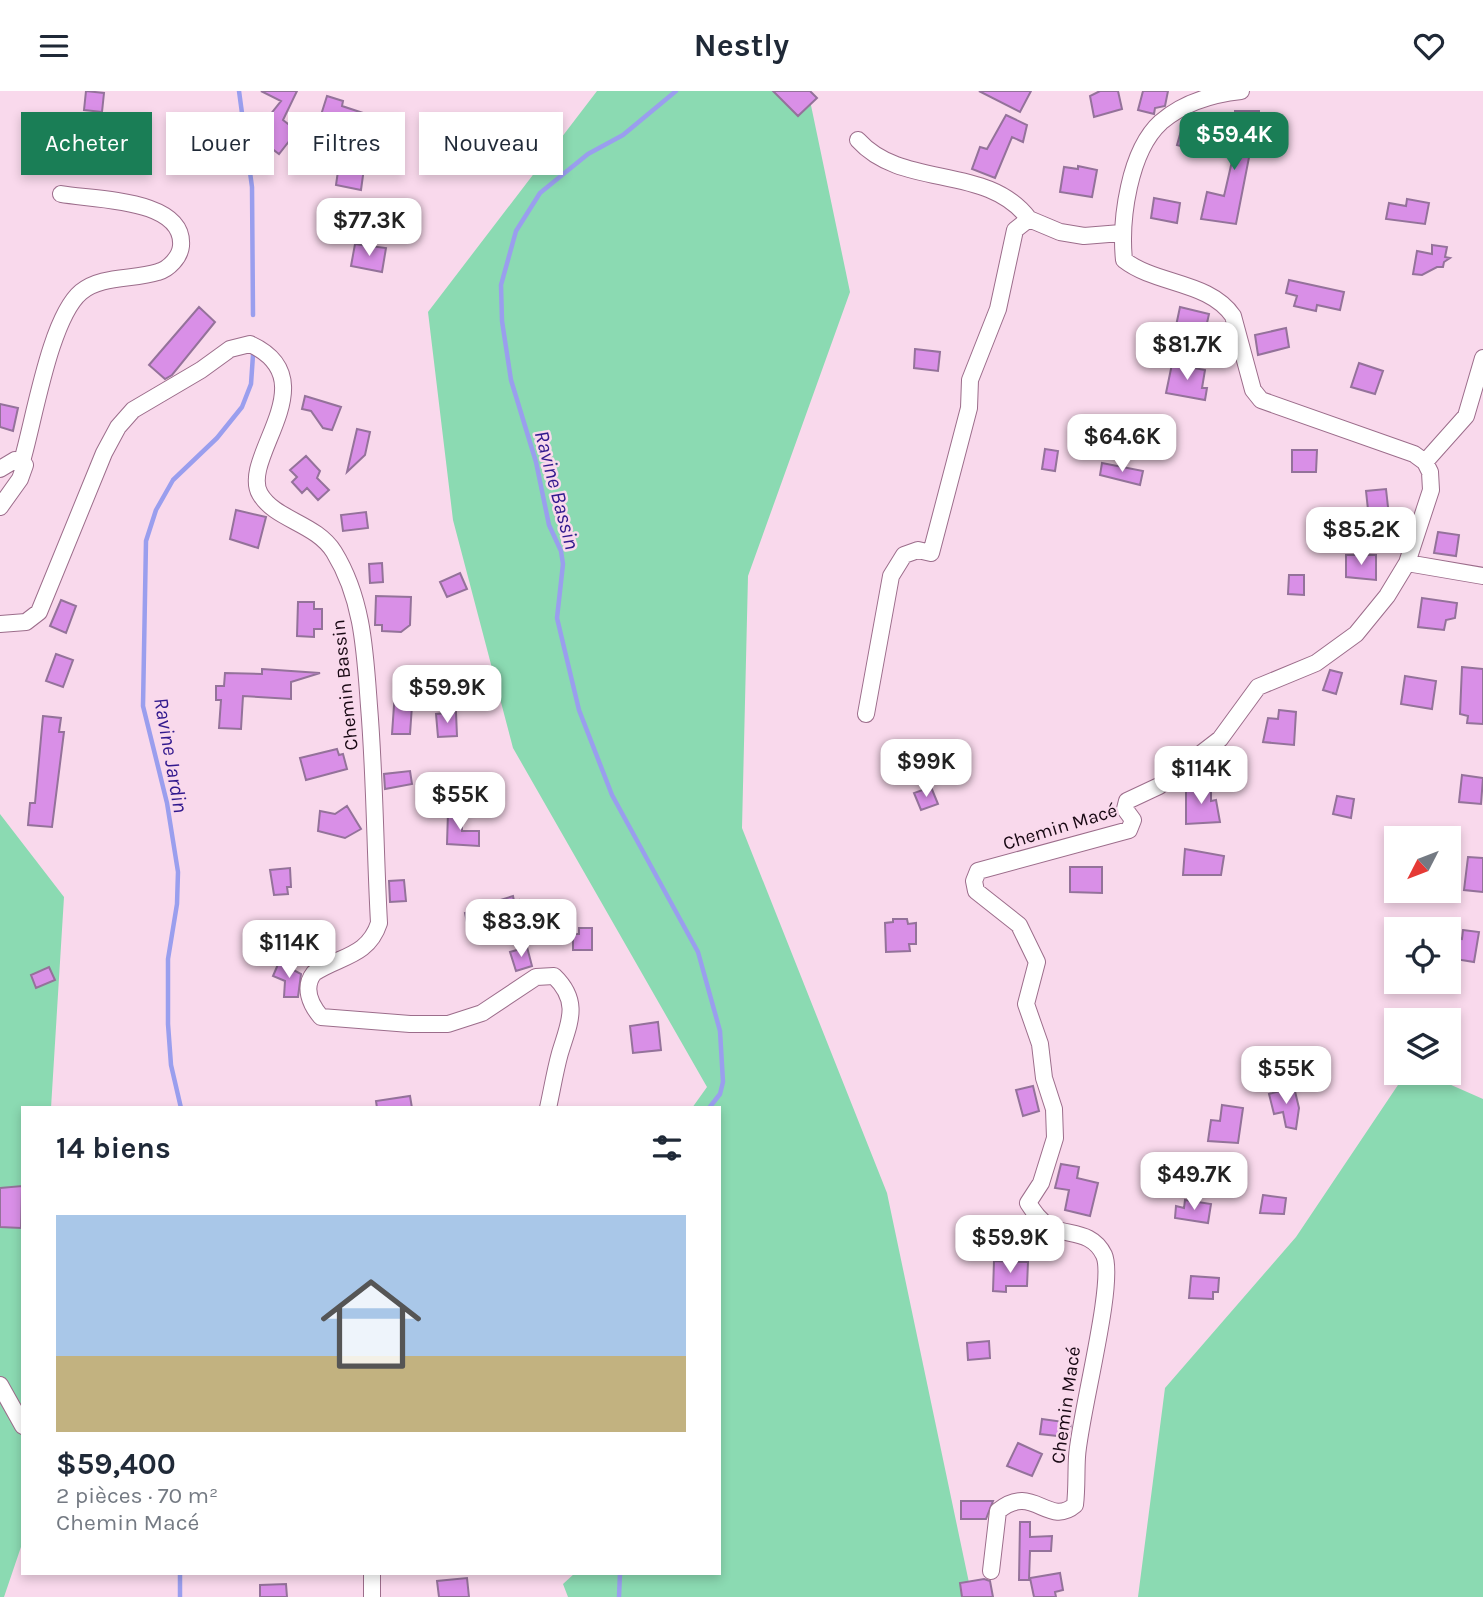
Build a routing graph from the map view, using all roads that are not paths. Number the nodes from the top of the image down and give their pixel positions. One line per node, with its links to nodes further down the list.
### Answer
1 (1241, 91): 5 (street)
2 (858, 140): 4 (street)
3 (61, 194): 7 (street)
4 (1029, 219): 5 (street); 14 (street)
5 (1121, 233): 8 (street)
6 (1483, 358): 8 (street)
7 (22, 461): 9 (street); 10 (street)
8 (1425, 462): 11 (street, Chemin Macé)
9 (0, 469)
10 (0, 507)
11 (1407, 563): 12 (street); 18 (street, Chemin Macé)
12 (1483, 576)
13 (0, 624): 15 (street, Chemin Bassin)
14 (866, 715)
15 (548, 1106)
16 (0, 1385): 17 (street)
17 (21, 1422)
18 (991, 1570)
19 (372, 1575): 20 (street)
20 (372, 1597)

